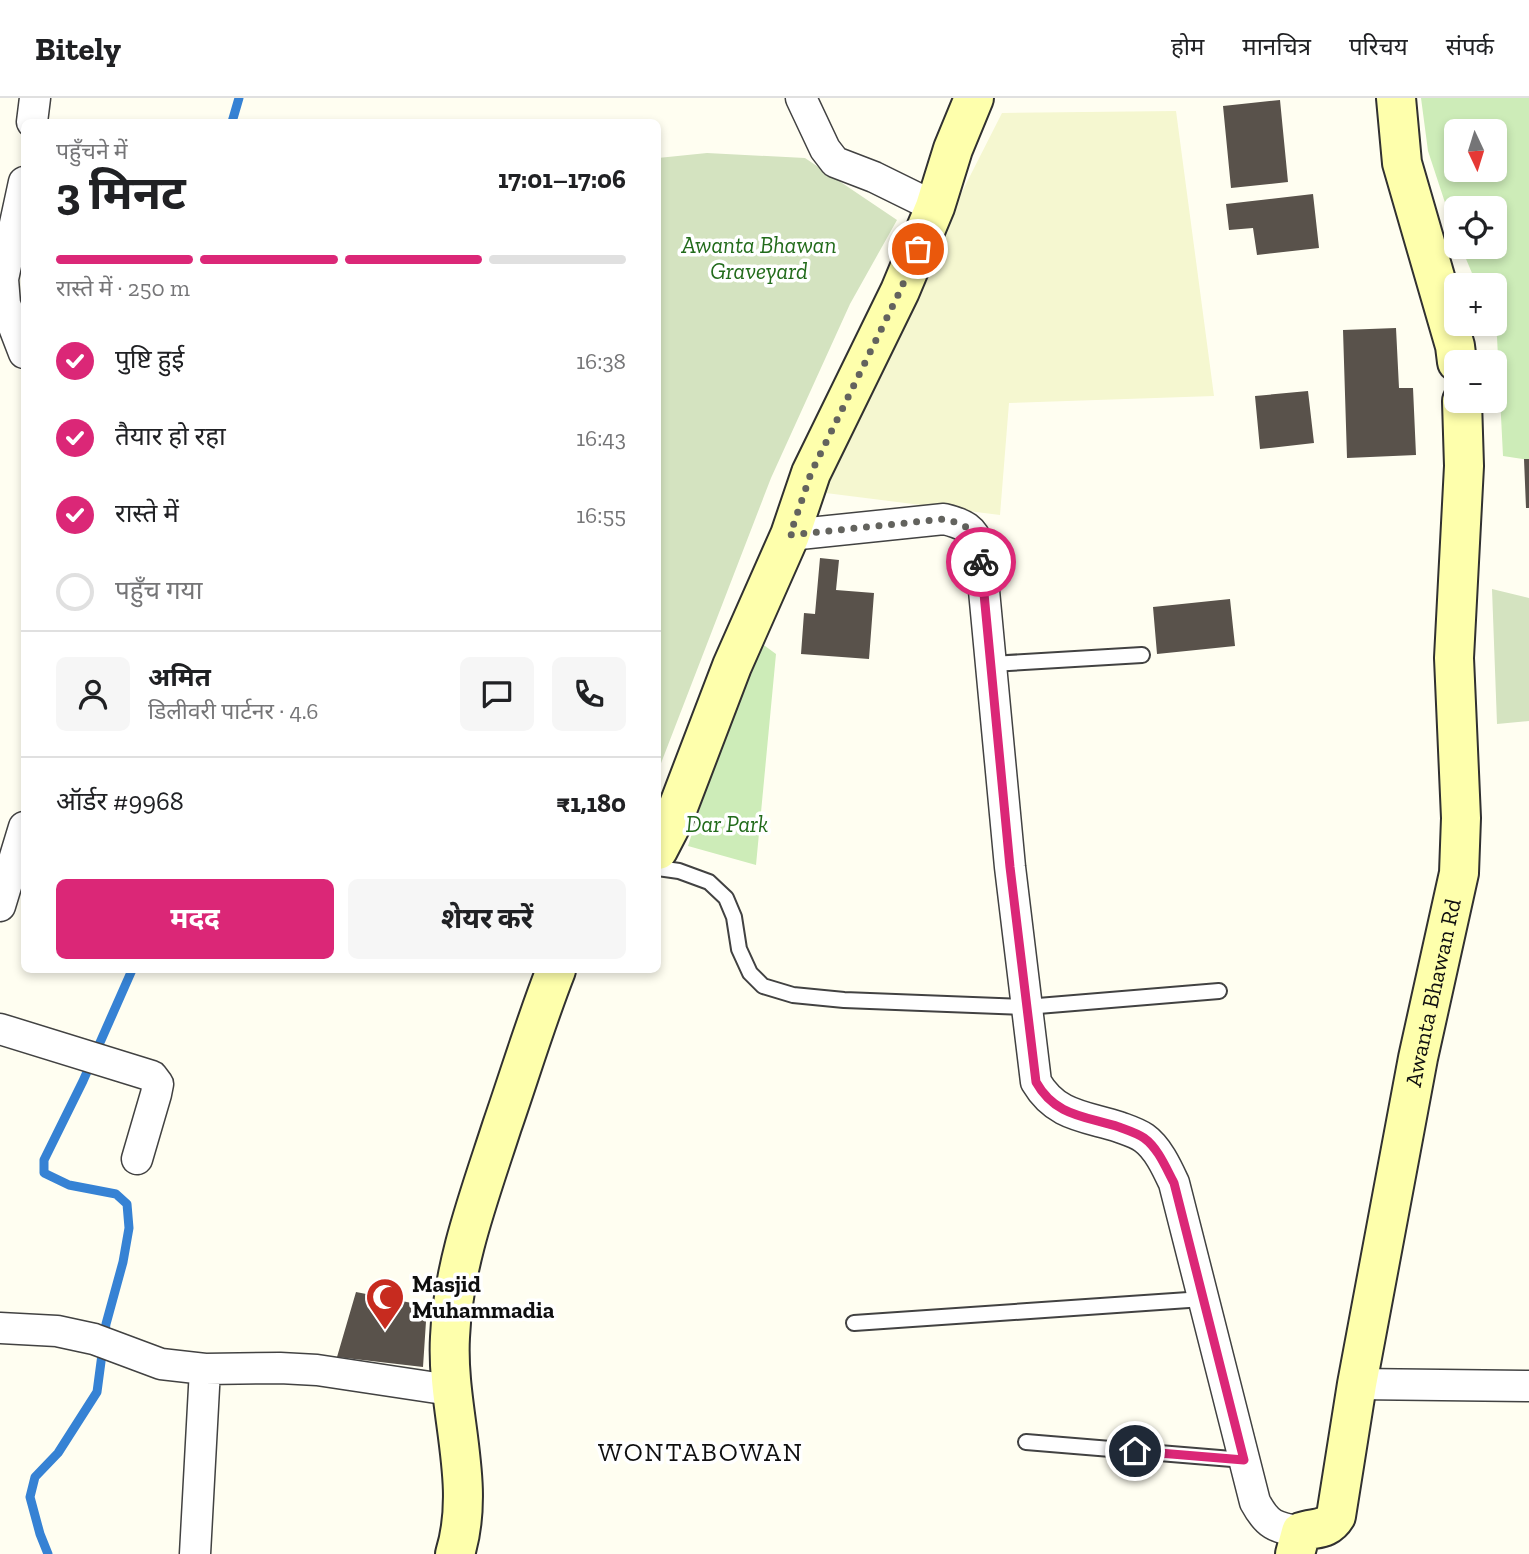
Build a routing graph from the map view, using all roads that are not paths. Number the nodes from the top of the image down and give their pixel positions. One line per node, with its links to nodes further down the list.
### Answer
1 (35, 98): 5 (street)
2 (801, 98): 7 (street)
3 (974, 98): 7 (street)
4 (1396, 98): 9 (street)
5 (32, 119)
6 (21, 196): 8 (street)
7 (935, 207): 11 (street)
8 (21, 345)
9 (1456, 350)
10 (1462, 413): 27 (street, Awanta Bhawan Rd)
11 (790, 535): 13 (street); 15 (street)
12 (1142, 655): 13 (lane)
13 (991, 664): 20 (street)
14 (21, 840): 17 (street)
15 (661, 844)
16 (661, 868): 20 (lane)
17 (0, 906)
18 (555, 973): 29 (street)
19 (1219, 991): 20 (lane)
20 (1026, 1007): 23 (street)
21 (0, 1029): 22 (street)
22 (137, 1159)
23 (1203, 1299): 24 (lane); 31 (street)
24 (854, 1323)
25 (0, 1328): 26 (street)
26 (205, 1369): 29 (street); 33 (street)
27 (1357, 1384): 28 (street); 32 (street, Awanta Bhawan Rd)
28 (1529, 1386)
29 (450, 1390): 34 (street)
30 (1026, 1442): 31 (lane)
31 (1244, 1460): 32 (street)
32 (1298, 1543)
33 (195, 1554)
34 (455, 1554)

